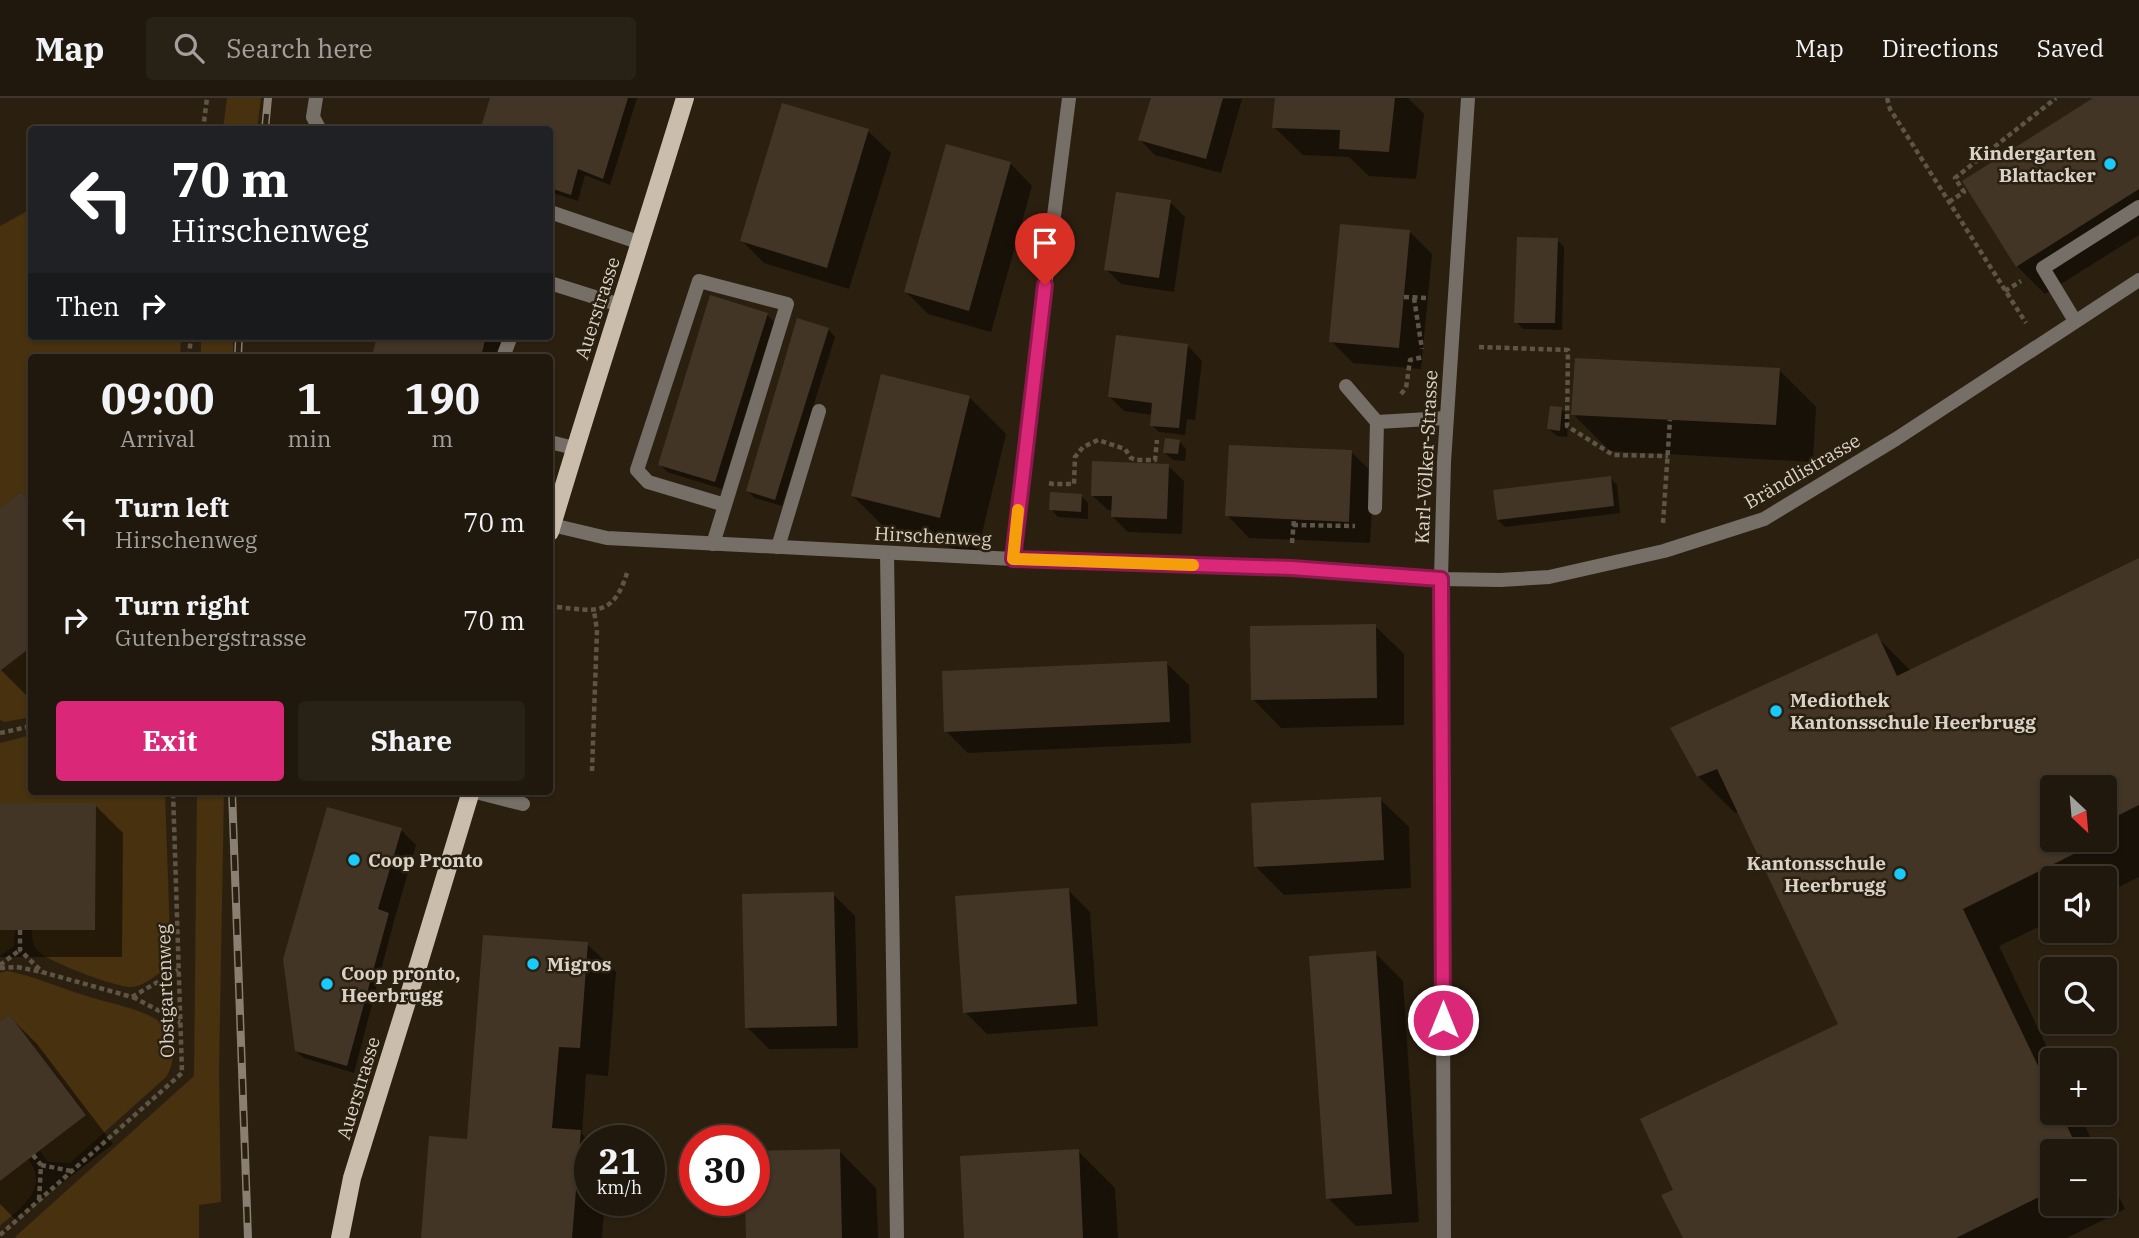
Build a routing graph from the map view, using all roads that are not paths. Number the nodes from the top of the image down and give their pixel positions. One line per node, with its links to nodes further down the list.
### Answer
1 (316, 98): 5 (street)
2 (685, 98): 8 (main road, Auerstrasse)
3 (1069, 98): 26 (street)
4 (1468, 98): 15 (street, Karl-Völker-Strasse)
5 (318, 126)
6 (2139, 207): 12 (street)
7 (553, 213): 8 (street)
8 (641, 243): 11 (main road, Auerstrasse)
9 (2139, 280): 12 (street, Brändlistrasse)
10 (553, 284): 11 (street)
11 (620, 305): 18 (main road, Auerstrasse)
12 (2075, 321): 27 (street, Brändlistrasse)
13 (1346, 386): 16 (street)
14 (819, 411): 24 (street)
15 (1446, 418): 16 (street); 27 (street, Karl-Völker-Strasse)
16 (1377, 422): 20 (street)
17 (553, 443): 18 (street)
18 (574, 447): 21 (main road, Auerstrasse)
19 (725, 505): 19 (street); 23 (street)
20 (1375, 508)
21 (553, 521)
22 (553, 528): 23 (street, Hirschenweg)
23 (713, 544): 24 (street, Hirschenweg)
24 (778, 547): 25 (street, Hirschenweg)
25 (887, 553): 26 (street, Hirschenweg); 32 (street)
26 (1013, 559): 27 (street, Hirschenweg)
27 (1441, 579): 33 (street, Karl-Völker-Strasse)
28 (470, 795): 31 (main road, Auerstrasse)
29 (487, 795): 30 (street)
30 (523, 804)
31 (340, 1238)
32 (897, 1238)
33 (1444, 1238)

